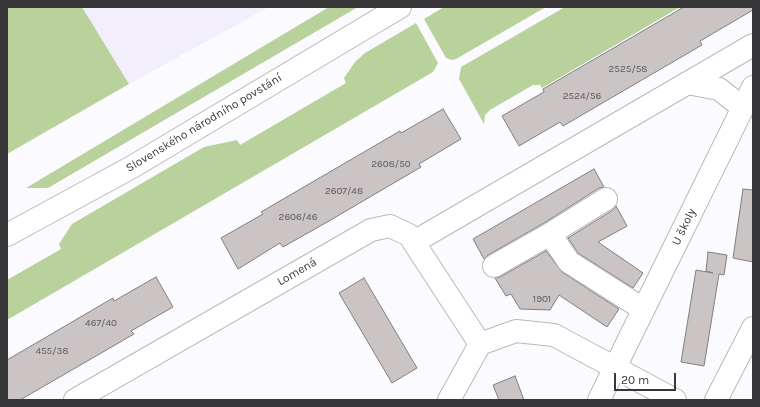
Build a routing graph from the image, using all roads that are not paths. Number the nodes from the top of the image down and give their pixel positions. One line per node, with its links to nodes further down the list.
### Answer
1 (400, 7): 8 (street, Slovenského národního povstání)
2 (753, 45): 3 (street)
3 (687, 84): 5 (street); 9 (street)
4 (753, 87): 5 (street, U školy)
5 (742, 108): 11 (street, U školy)
6 (606, 199): 7 (street)
7 (550, 234): 10 (street); 11 (street)
8 (7, 235)
9 (414, 242): 13 (street, Lomená); 15 (street, Lomená)
10 (494, 266)
11 (644, 310): 14 (street, U školy)
12 (753, 328): 19 (street)
13 (480, 344): 14 (street); 16 (street)
14 (614, 368): 17 (street, U školy); 18 (street)
15 (75, 400)
16 (448, 400)
17 (599, 400)
18 (675, 400)
19 (716, 400)

